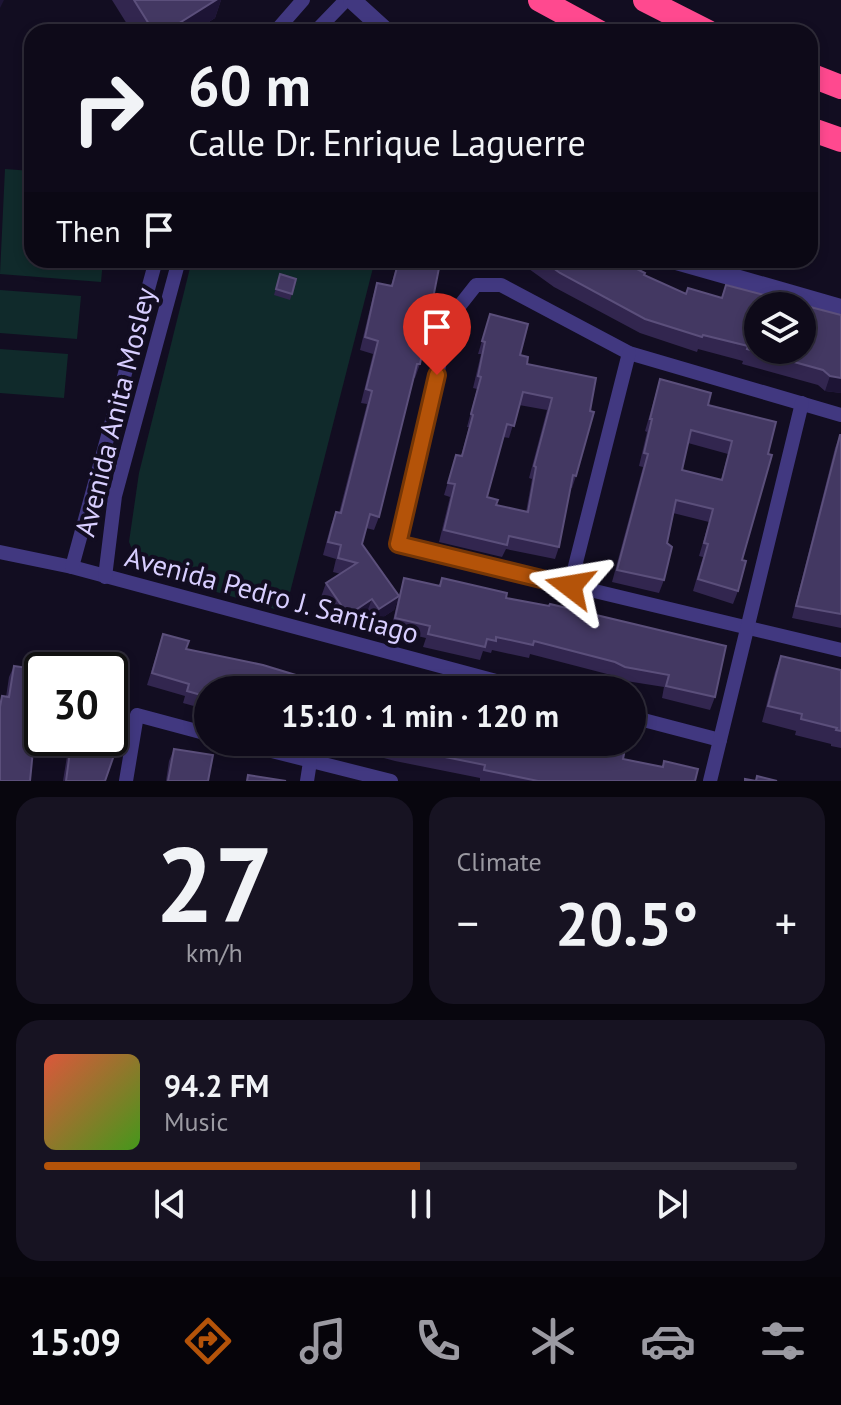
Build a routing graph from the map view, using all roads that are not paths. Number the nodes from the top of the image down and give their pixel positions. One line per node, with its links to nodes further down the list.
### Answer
1 (303, 0): 5 (street)
2 (349, 0): 6 (street); 7 (street)
3 (540, 0): 8 (highway)
4 (645, 0): 9 (highway)
5 (282, 24)
6 (324, 24)
7 (378, 24)
8 (584, 24)
9 (692, 24)
10 (818, 78): 11 (highway)
11 (841, 87)
12 (818, 132): 13 (highway)
13 (841, 140)
14 (154, 268): 22 (street, Avenida Anita Mosley)
15 (177, 268): 23 (street, Avenida Anita Mosley)
16 (701, 268): 17 (street)
17 (841, 308)
18 (629, 353): 19 (street); 24 (street); 24 (street)
19 (802, 403): 20 (street); 25 (street)
20 (841, 415)
21 (0, 552): 22 (street, Avenida Pedro J. Santiago)
22 (72, 567): 23 (street, Avenida Pedro J. Santiago)
23 (105, 577): 27 (street, Avenida Pedro J. Santiago)
24 (570, 586): 25 (street)
25 (747, 627): 26 (street); 30 (street)
26 (841, 650)
27 (477, 676)
28 (646, 721): 30 (street)
29 (194, 730): 33 (street)
30 (720, 740): 36 (street)
31 (288, 756): 32 (street)
32 (310, 762): 34 (street); 35 (street)
33 (126, 781)
34 (307, 781)
35 (391, 781)
36 (710, 781)

